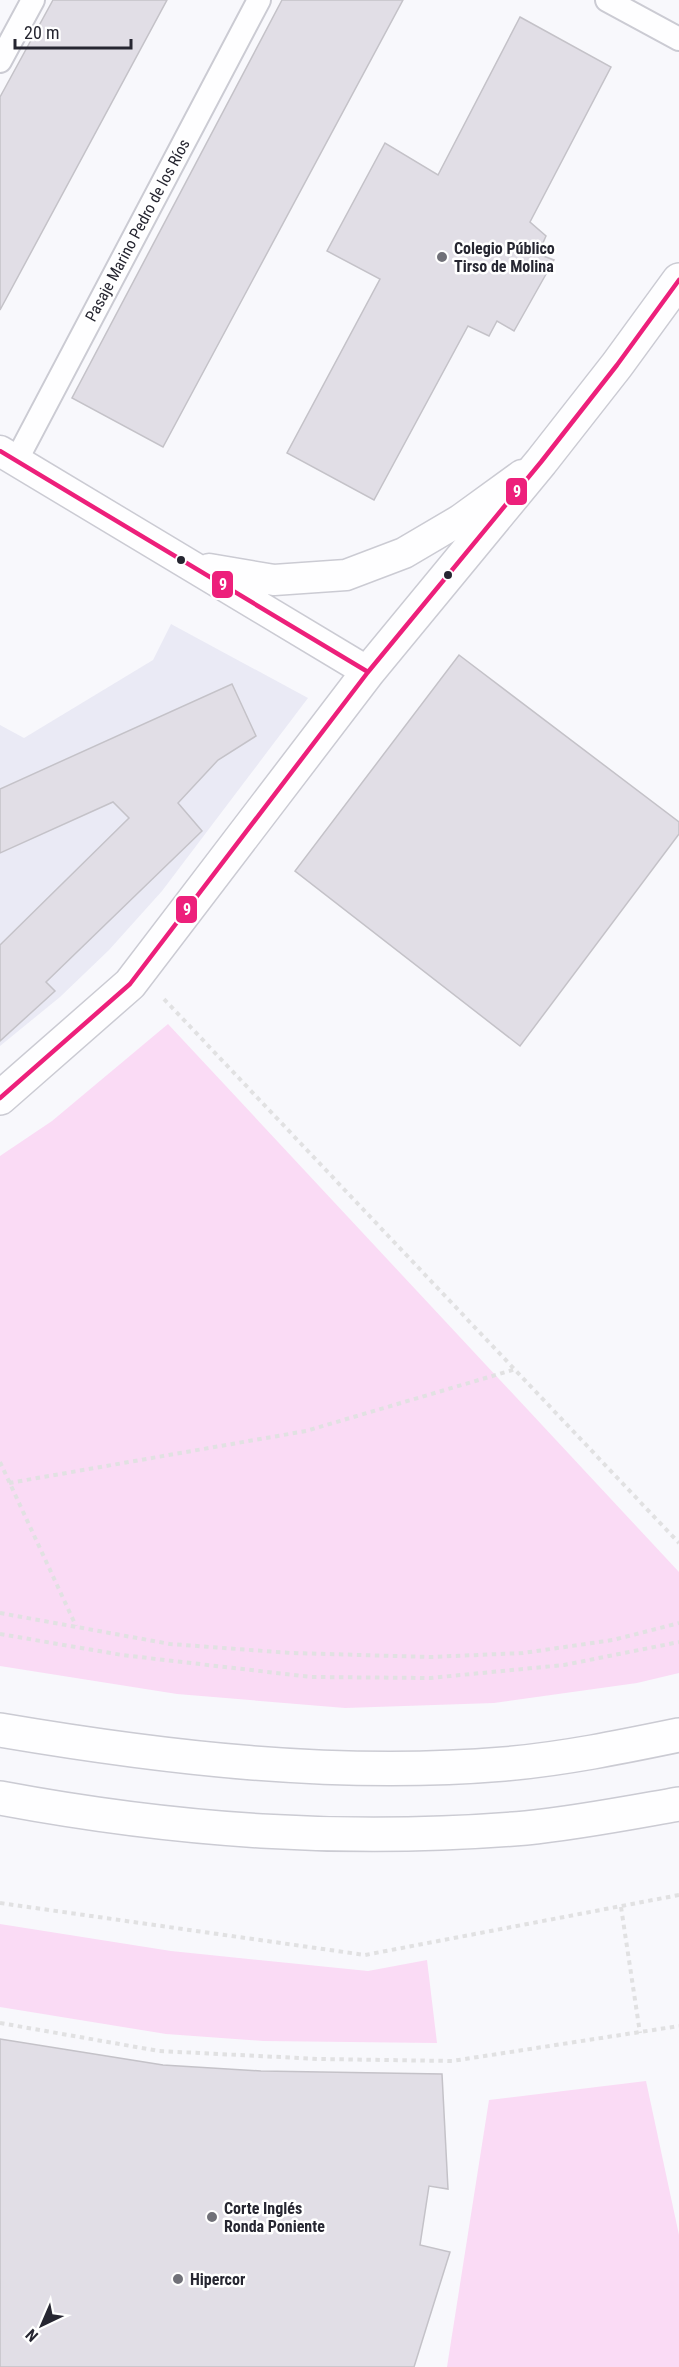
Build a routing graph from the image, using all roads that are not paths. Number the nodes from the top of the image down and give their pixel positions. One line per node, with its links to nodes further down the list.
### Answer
1 (33, 0): 5 (street)
2 (259, 0): 7 (street, Pasaje Marino Pedro de los Ríos)
3 (607, 0): 4 (street)
4 (679, 39)
5 (0, 61)
6 (679, 280): 8 (main road)
7 (8, 456): 9 (street)
8 (541, 462): 9 (street); 10 (main road)
9 (191, 566): 10 (street)
10 (368, 672): 11 (main road)
11 (0, 1098)
12 (0, 1730): 13 (main road)
13 (679, 1735)
14 (0, 1798): 15 (main road)
15 (679, 1804)

